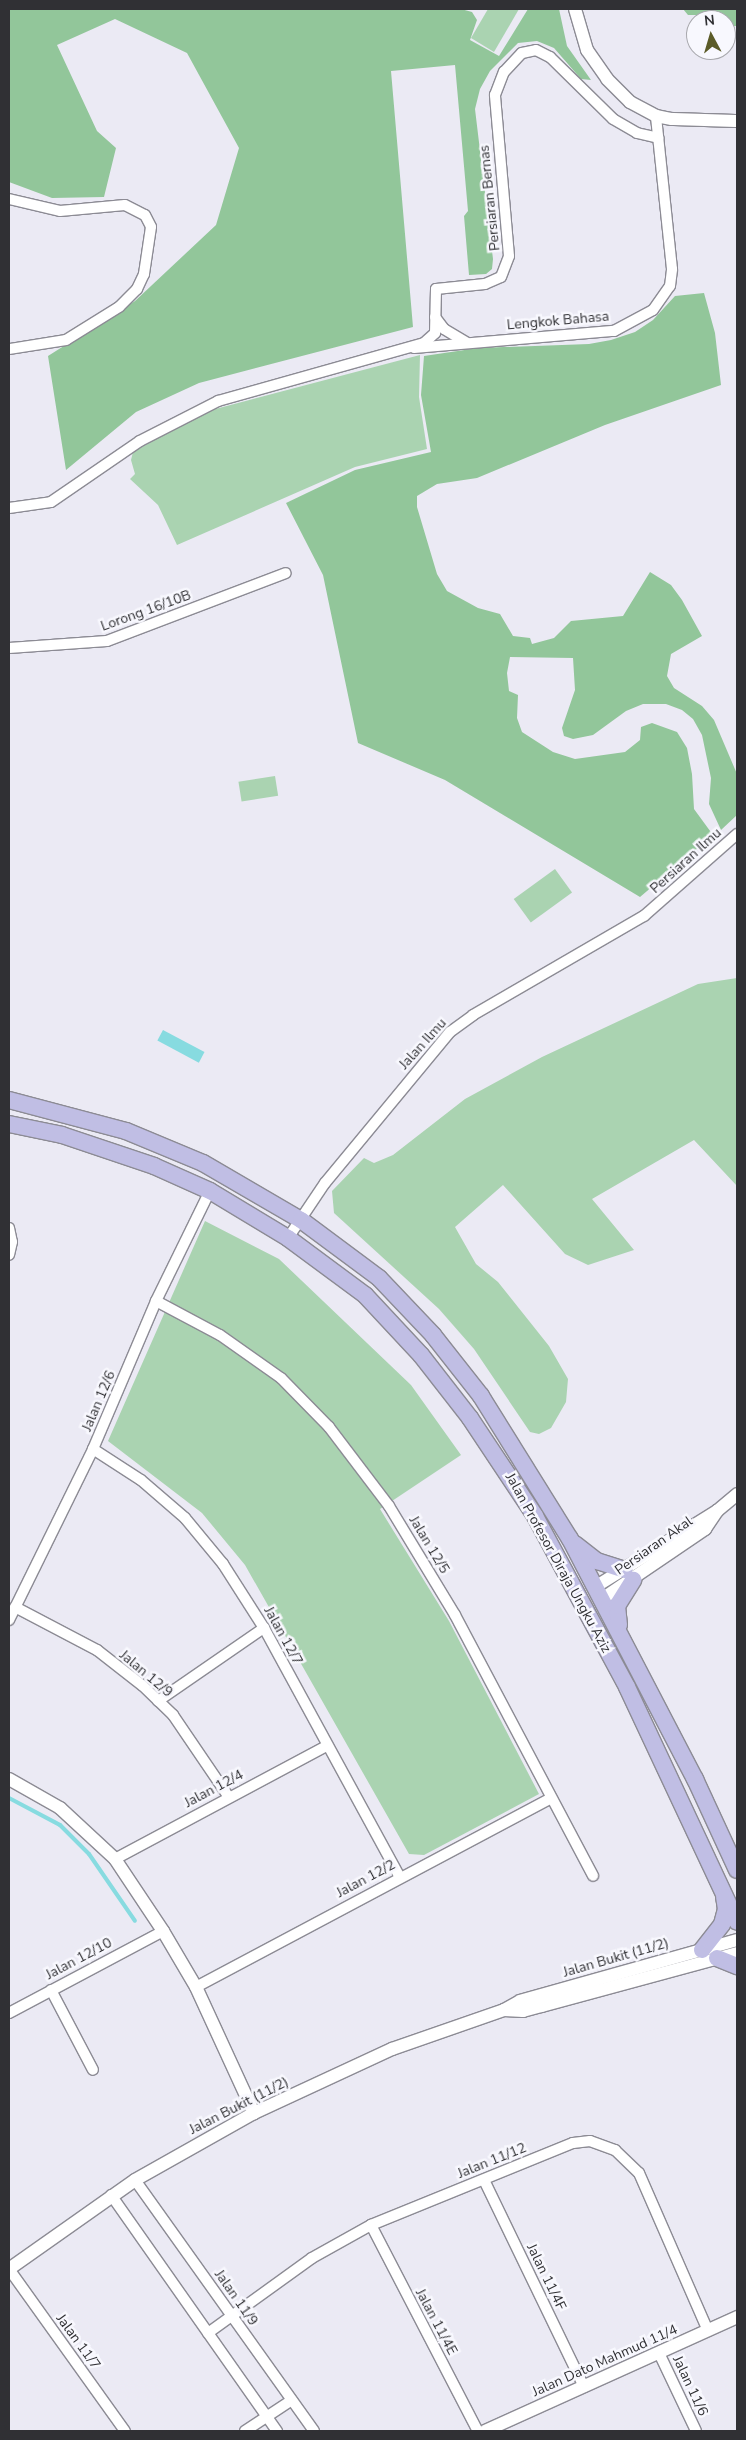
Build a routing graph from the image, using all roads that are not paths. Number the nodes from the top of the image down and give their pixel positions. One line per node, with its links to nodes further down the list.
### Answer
1 (575, 9): 2 (street)
2 (656, 116): 3 (street); 4 (street, Lengkok Bahasa)
3 (737, 121)
4 (658, 138): 6 (street, Persiaran Bernas); 7 (street, Lengkok Bahasa)
5 (9, 199): 9 (street)
6 (435, 317): 7 (street); 8 (street, Persiaran Bernas)
7 (466, 342): 8 (street, Lengkok Bahasa)
8 (411, 348): 10 (street, Persiaran Bernas)
9 (9, 349)
10 (9, 508)
11 (286, 573): 12 (street, Lorong 16/10B)
12 (9, 648)
13 (737, 834): 14 (street, Persiaran Ilmu)
14 (654, 908): 18 (street, Jalan Ilmu)
15 (9, 1100): 18 (main road, Jalan Profesor Diraja Ungku Aziz)
16 (9, 1124): 17 (main road, Jalan Profesor Diraja Ungku Aziz)
17 (210, 1190): 20 (main road, Jalan Profesor Diraja Ungku Aziz); 22 (street, Jalan 12/6)
18 (300, 1220): 20 (street, Jalan Ilmu); 26 (main road, Jalan Profesor Diraja Ungku Aziz)
19 (9, 1228): 21 (street)
20 (288, 1238): 25 (main road, Jalan Profesor Diraja Ungku Aziz)
21 (9, 1254)
22 (156, 1301): 23 (street, Jalan 12/6); 38 (street, Jalan 12/5)
23 (93, 1449): 29 (street, Jalan 12/6); 31 (street, Jalan 12/7)
24 (737, 1494): 27 (street, Persiaran Akal)
25 (534, 1516): 28 (main road); 33 (main road, Jalan Profesor Diraja Ungku Aziz)
26 (570, 1539): 27 (main road); 28 (main road, Jalan Profesor Diraja Ungku Aziz)
27 (629, 1575): 28 (street, Persiaran Akal); 32 (main road)
28 (597, 1594): 32 (main road, Jalan Profesor Diraja Ungku Aziz); 33 (main road)
29 (15, 1607): 30 (street, Jalan 12/6); 34 (street, Jalan 12/9)
30 (9, 1620)
31 (264, 1628): 34 (street); 35 (street, Jalan 12/7)
32 (622, 1637): 40 (main road, Jalan Profesor Diraja Ungku Aziz)
33 (611, 1657): 43 (main road, Jalan Profesor Diraja Ungku Aziz)
34 (158, 1701): 37 (street, Jalan 12/9)
35 (327, 1746): 37 (street, Jalan 12/4); 42 (street, Jalan 12/7)
36 (9, 1779): 39 (street)
37 (228, 1796): 39 (street, Jalan 12/4)
38 (552, 1798): 41 (street, Jalan 12/5); 42 (street, Jalan 12/2)
39 (115, 1859): 45 (street)
40 (737, 1870)
41 (593, 1876)
42 (400, 1877): 51 (street, Jalan 12/2)
43 (722, 1888): 44 (main road, Jalan Profesor Diraja Ungku Aziz); 47 (main road)
44 (737, 1922)
45 (163, 1931): 51 (street); 52 (street, Jalan 12/10)
46 (737, 1940): 47 (street, Jalan Bukit (11/2))
47 (702, 1950): 53 (street, Jalan Bukit (11/2))
48 (737, 1953): 49 (street, Jalan Bukit (11/2))
49 (717, 1958): 50 (main road); 53 (street, Jalan Bukit (11/2))
50 (737, 1966)
51 (196, 1987): 56 (street)
52 (51, 1990): 54 (street, Jalan 12/10); 55 (street)
53 (504, 2010): 56 (street, Jalan Bukit (11/2))
54 (9, 2013)
55 (93, 2070)
56 (254, 2113): 57 (street, Jalan Bukit (11/2))
57 (135, 2180): 59 (street, Jalan Bukit (11/2)); 62 (street, Jalan 11/9)
58 (484, 2180): 60 (street, Jalan 11/12); 64 (street, Jalan 11/12); 67 (street, Jalan 11/4F)
59 (111, 2195): 61 (street, Jalan Bukit (11/2)); 65 (street)
60 (371, 2225): 62 (street, Jalan 11/12); 74 (street, Jalan 11/4E)
61 (9, 2269): 70 (street, Jalan 11/7)
62 (232, 2316): 65 (street, Jalan 11/12); 68 (street, Jalan 11/9)
63 (737, 2317): 64 (street, Jalan Dato Mahmud 11/4)
64 (708, 2330): 66 (street, Jalan Dato Mahmud 11/4)
65 (208, 2333): 69 (street)
66 (659, 2353): 67 (street, Jalan Dato Mahmud 11/4); 76 (street, Jalan 11/6)
67 (584, 2387): 75 (street, Jalan Dato Mahmud 11/4)
68 (292, 2400): 69 (street); 73 (street, Jalan 11/9)
69 (267, 2417): 71 (street); 72 (street)
70 (125, 2431)
71 (245, 2431)
72 (277, 2431)
73 (314, 2431)
74 (478, 2431)
75 (485, 2431)
76 (696, 2431)

